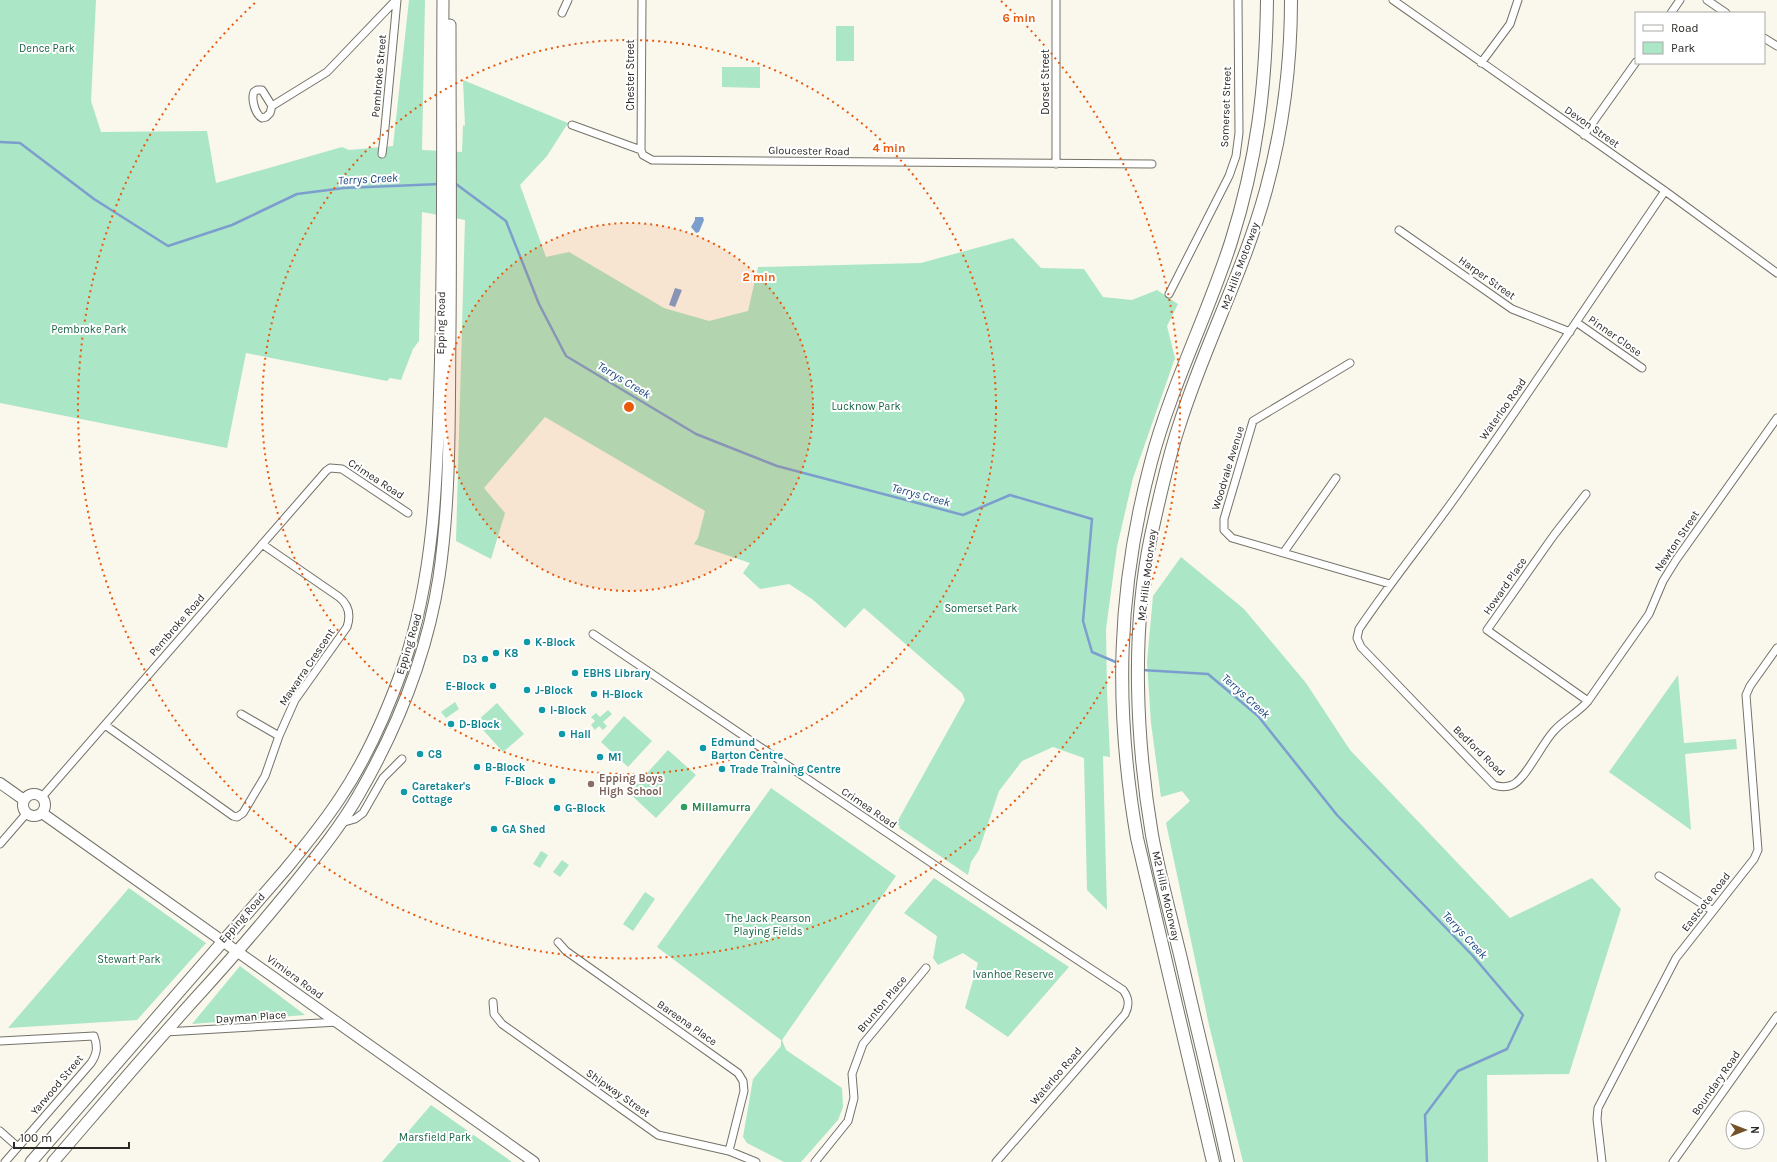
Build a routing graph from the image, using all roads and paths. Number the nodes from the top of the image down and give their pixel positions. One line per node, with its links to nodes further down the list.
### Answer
1 (396, 0): 21 (street); 26 (street, Pembroke Street)
2 (443, 0): 24 (main road, Epping Road)
3 (450, 0): 24 (main road, Epping Road)
4 (568, 0): 16 (street)
5 (642, 0): 25 (street, Chester Street)
6 (1056, 0): 27 (street, Dorset Street)
7 (1238, 0): 33 (street, Somerset Street)
8 (1267, 0): 83 (highway, M2 Hills Motorway)
9 (1291, 0): 84 (highway, M2 Hills Motorway)
10 (1393, 0): 19 (street, Devon Street)
11 (1518, 0): 19 (street)
12 (1680, 0): 14 (street)
13 (1707, 0): 15 (street)
14 (1672, 12)
15 (1725, 12)
16 (562, 13)
17 (1765, 39): 18 (street)
18 (1777, 46)
19 (1481, 63): 23 (street, Devon Street)
20 (1635, 63): 23 (street)
21 (272, 106)
22 (572, 125): 25 (street, Gloucester Road)
23 (1584, 134): 29 (street, Devon Street)
24 (446, 145): 30 (main road, Epping Road)
25 (641, 150): 27 (street, Gloucester Road)
26 (382, 154)
27 (1056, 164): 28 (street, Gloucester Road)
28 (1152, 164)
29 (1665, 191): 32 (street, Devon Street); 34 (street, Waterloo Road)
30 (447, 220): 59 (main road, Epping Road); 63 (main road, Epping Road)
31 (1399, 230): 35 (street, Harper Street)
32 (1777, 273)
33 (1169, 294)
34 (1576, 322): 35 (street, Waterloo Road); 37 (street, Pinner Close)
35 (1570, 332): 45 (street, Waterloo Road)
36 (1350, 363): 44 (street, Woodvale Avenue)
37 (1642, 368)
38 (1777, 418): 49 (street, Newton Street)
39 (330, 468): 42 (street, Crimea Road); 43 (street, Pembroke Road)
40 (1336, 478): 44 (street)
41 (1586, 494): 49 (street, Howard Place)
42 (408, 514)
43 (262, 544): 51 (street, Pembroke Road); 52 (street, Mawarra Crescent)
44 (1284, 552): 45 (street, Woodvale Avenue)
45 (1390, 584): 47 (street, Waterloo Road)
46 (593, 634): 68 (street, Crimea Road)
47 (1357, 638): 49 (street, Bedford Road)
48 (1777, 648): 62 (street, Eastcote Road)
49 (1588, 701)
50 (241, 714): 52 (street)
51 (105, 725): 52 (street, Mawarra Crescent); 55 (street, Pembroke Road)
52 (279, 736)
53 (402, 759): 59 (street)
54 (0, 783): 56 (street)
55 (42, 797): 56 (street); 57 (street)
56 (24, 800): 58 (street)
57 (42, 813): 58 (street); 63 (street, Vimiera Road)
58 (26, 814): 60 (street)
59 (341, 823): 65 (main road, Epping Road)
60 (0, 844)
61 (1659, 876): 62 (street)
62 (1713, 911): 85 (street, Eastcote Road)
63 (222, 940): 65 (street, Vimiera Road); 77 (main road, Epping Road)
64 (558, 942): 75 (street, Bareena Place)
65 (238, 951): 70 (street, Vimiera Road); 71 (main road, Epping Road)
66 (926, 968): 81 (street, Brunton Place)
67 (493, 1002): 75 (street, Shipway Street)
68 (1129, 1002): 82 (street, Waterloo Road)
69 (1777, 1016): 86 (street, Boundary Road)
70 (338, 1022): 71 (street, Dayman Place); 79 (street, Vimiera Road)
71 (165, 1032): 78 (main road, Epping Road)
72 (0, 1041): 74 (street, Yarwood Street)
73 (0, 1131): 74 (street)
74 (18, 1147): 76 (street, Yarwood Street)
75 (729, 1151): 80 (street, Shipway Street)
76 (5, 1162)
77 (31, 1162)
78 (53, 1162)
79 (534, 1162)
80 (756, 1162)
81 (815, 1162)
82 (996, 1162)
83 (1213, 1162)
84 (1228, 1162)
85 (1602, 1162)
86 (1673, 1162)

